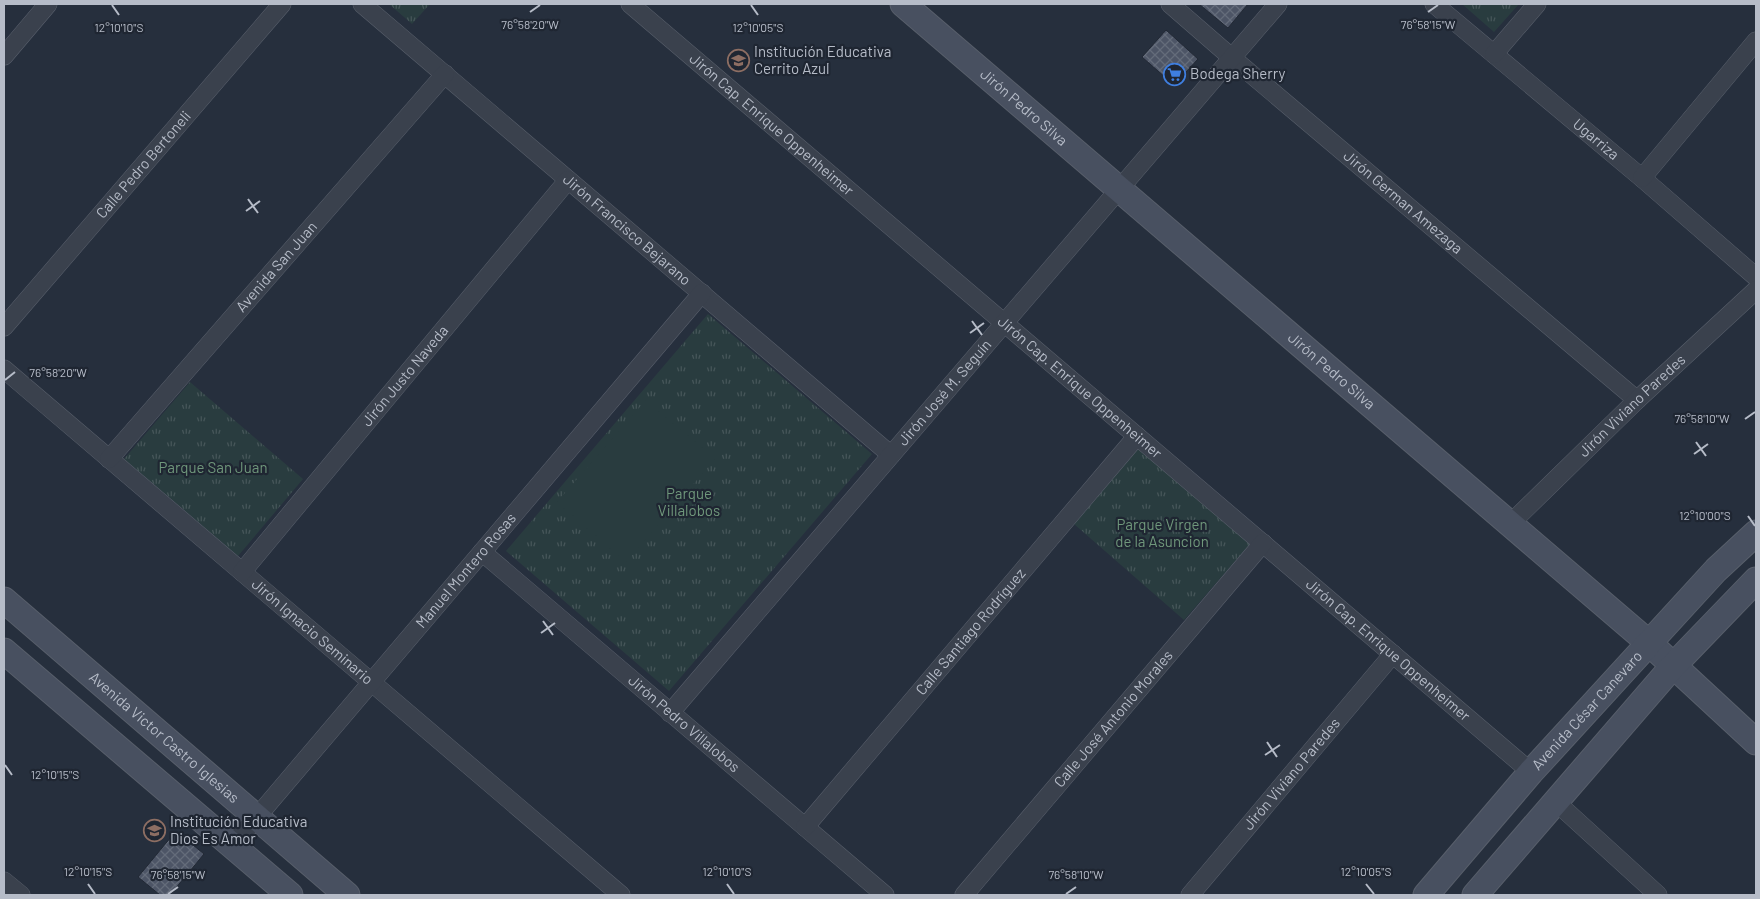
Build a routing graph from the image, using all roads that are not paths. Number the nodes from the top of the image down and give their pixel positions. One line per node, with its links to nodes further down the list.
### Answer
1 (48, 4): 12 (street)
2 (282, 4): 22 (street, Calle Pedro Bertoneli)
3 (362, 4): 14 (street, Jirón Francisco Bejarano)
4 (630, 4): 21 (street, Jirón Cap. Enrique Oppenheimer)
5 (904, 4): 17 (street, Jirón Pedro Silva)
6 (1170, 4): 13 (street, Jirón German Amezaga)
7 (1278, 4): 13 (street, Jirón José M. Seguín)
8 (1434, 4): 11 (street, Ugarriza)
9 (1537, 4): 11 (street)
10 (1756, 41): 15 (street)
11 (1494, 54): 15 (street, Ugarriza)
12 (4, 56)
13 (1231, 57): 17 (street, Jirón José M. Seguín); 24 (street, Jirón German Amezaga)
14 (445, 74): 16 (street, Jirón Francisco Bejarano); 27 (street, Avenida San Juan)
15 (1642, 178): 18 (street, Ugarriza)
16 (568, 180): 20 (street, Jirón Francisco Bejarano); 32 (street, Jirón Justo Naveda)
17 (1119, 188): 21 (street, Jirón José M. Seguín); 28 (street, Jirón Pedro Silva)
18 (1756, 277)
19 (1756, 290): 24 (street, Jirón Viviano Paredes)
20 (702, 294): 26 (street, Jirón Francisco Bejarano); 31 (street, Manuel Montero Rosas)
21 (1005, 323): 25 (street, Jirón Cap. Enrique Oppenheimer); 26 (street, Jirón José M. Seguín)
22 (4, 326)
23 (4, 369): 27 (street, Jirón Ignacio Seminario)
24 (1637, 400): 28 (street, Jirón Viviano Paredes)
25 (1137, 436): 30 (street, Jirón Cap. Enrique Oppenheimer); 45 (street, Calle Santiago Rodríguez)
26 (891, 455): 40 (street, Jirón José M. Seguín)
27 (109, 459): 32 (street, Jirón Ignacio Seminario)
28 (1510, 524): 35 (street, Jirón Pedro Silva)
29 (1756, 533): 35 (street, Avenida César Canevaro)
30 (1263, 543): 37 (street, Jirón Cap. Enrique Oppenheimer); 53 (street, Calle José Antonio Morales)
31 (482, 552): 39 (street, Manuel Montero Rosas); 40 (street, Jirón Pedro Villalobos)
32 (242, 572): 39 (street, Jirón Ignacio Seminario)
33 (1756, 580): 38 (street)
34 (4, 600): 44 (street, Avenida Victor Castro Iglesias)
35 (1650, 643): 38 (street, Jirón Pedro Silva); 42 (street, Avenida César Canevaro)
36 (4, 651): 46 (street)
37 (1393, 654): 42 (street, Jirón Cap. Enrique Oppenheimer); 54 (street, Jirón Viviano Paredes)
38 (1674, 666): 41 (street, Jirón Pedro Silva); 43 (street)
39 (372, 682): 44 (street, Manuel Montero Rosas); 51 (street, Jirón Ignacio Seminario)
40 (670, 713): 45 (street, Jirón Pedro Villalobos)
41 (1756, 742)
42 (1531, 772): 55 (street, Avenida César Canevaro)
43 (1556, 802): 56 (street); 57 (street)
44 (256, 818): 46 (street, Manuel Montero Rosas); 50 (street, Avenida Victor Castro Iglesias)
45 (805, 827): 52 (street, Jirón Pedro Villalobos)
46 (230, 846): 49 (street)
47 (4, 881): 48 (street)
48 (20, 895)
49 (290, 895)
50 (347, 895)
51 (621, 895)
52 (885, 895)
53 (964, 895)
54 (1190, 895)
55 (1426, 895)
56 (1475, 895)
57 (1658, 895)

